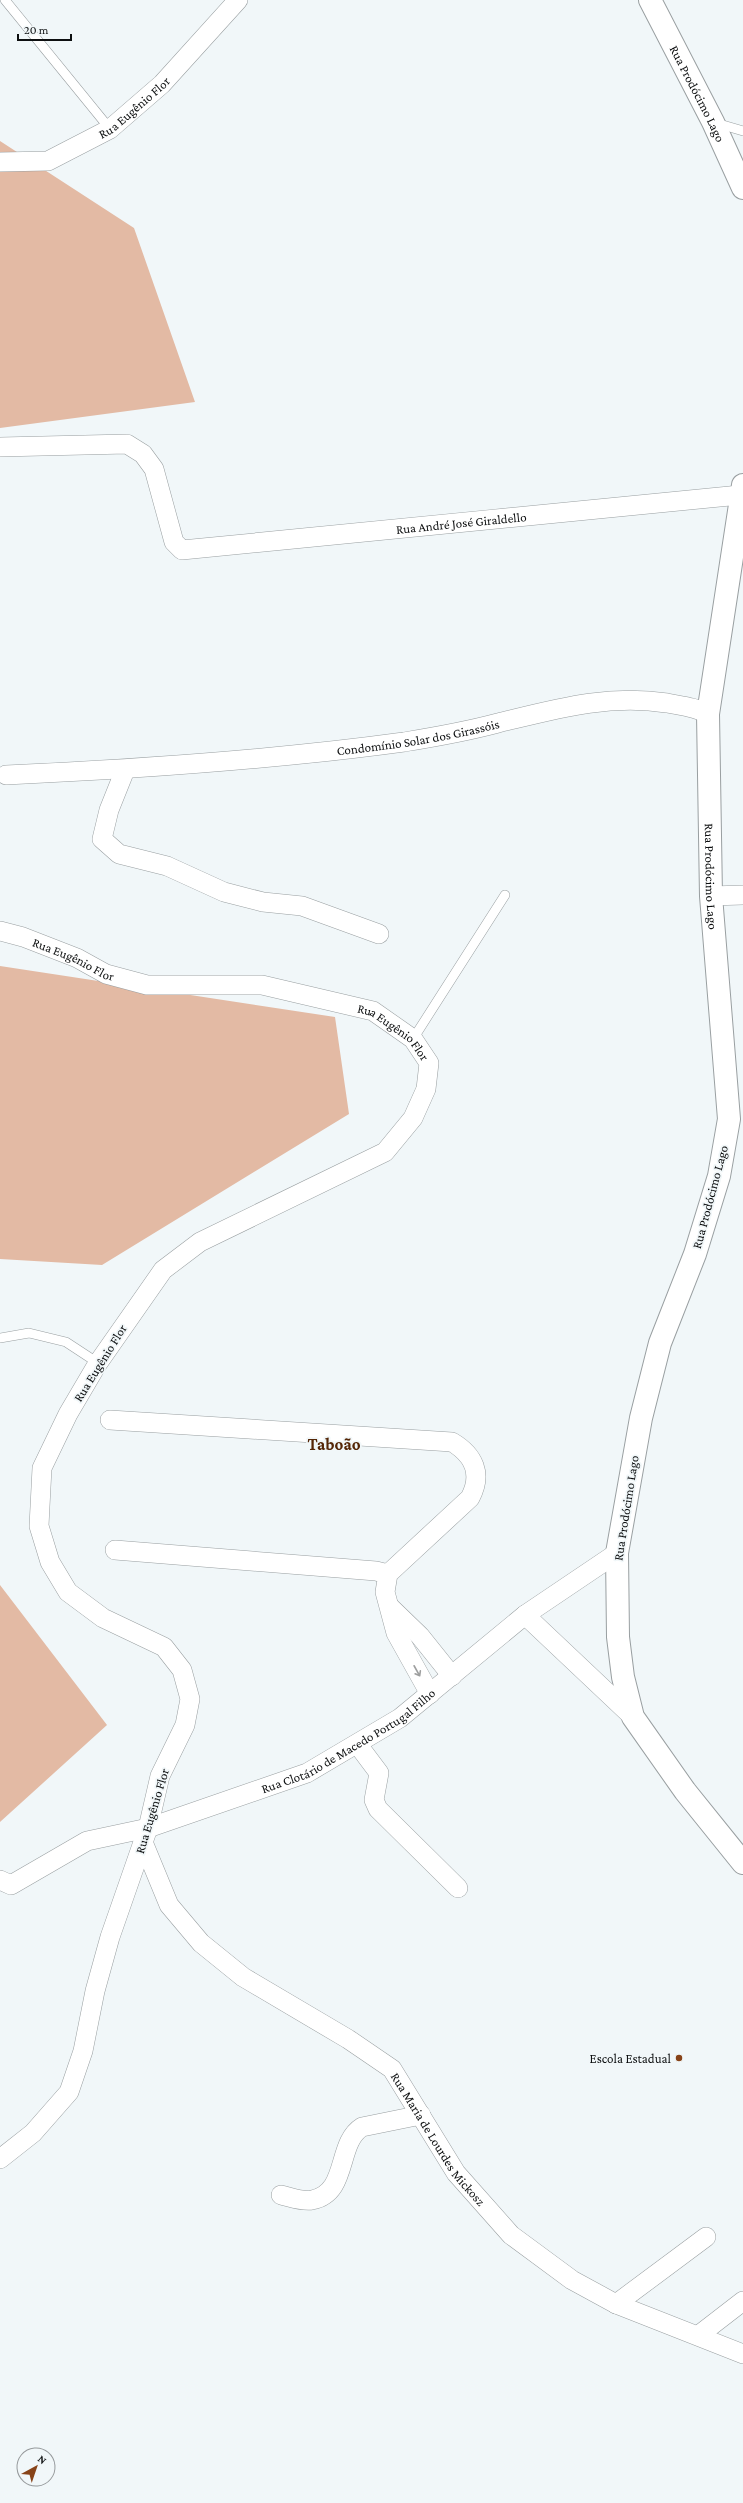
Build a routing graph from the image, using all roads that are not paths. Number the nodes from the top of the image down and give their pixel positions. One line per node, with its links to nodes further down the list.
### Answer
1 (5, 0): 5 (lane)
2 (238, 0): 5 (street, Rua Eugênio Flor)
3 (650, 0): 4 (main road, Rua Prodócimo Lago)
4 (713, 122): 6 (lane); 8 (main road, Rua Prodócimo Lago)
5 (110, 129): 7 (street, Rua Eugênio Flor)
6 (743, 132)
7 (0, 162)
8 (742, 181)
9 (0, 447): 10 (street, Rua André José Giraldello)
10 (742, 490): 11 (main road, Rua Prodócimo Lago)
11 (740, 517): 12 (main road, Rua Prodócimo Lago)
12 (708, 714): 13 (street, Condomínio Solar dos Girassóis); 17 (main road, Rua Prodócimo Lago)
13 (125, 770): 14 (street, Condomínio Solar dos Girassóis); 19 (street)
14 (6, 775)
15 (505, 895): 20 (lane)
16 (743, 895): 17 (street)
17 (711, 896): 25 (main road, Rua Prodócimo Lago)
18 (0, 931): 20 (street, Rua Eugênio Flor)
19 (379, 934)
20 (413, 1039): 22 (street, Rua Eugênio Flor)
21 (0, 1338): 22 (lane)
22 (98, 1363): 35 (street, Rua Eugênio Flor)
23 (110, 1420): 26 (street)
24 (115, 1550): 26 (street)
25 (617, 1553): 28 (street, Rua Clotário de Macedo Portugal Filho); 33 (main road, Rua Prodócimo Lago)
26 (388, 1574): 27 (street)
27 (391, 1608): 29 (street); 30 (street)
28 (525, 1616): 31 (street, Rua Clotário de Macedo Portugal Filho); 33 (street)
29 (420, 1636): 30 (street); 31 (street)
30 (405, 1648): 32 (street, one-way to 32)
31 (452, 1676): 32 (street, Rua Clotário de Macedo Portugal Filho)
32 (430, 1694): 34 (street, Rua Clotário de Macedo Portugal Filho)
33 (633, 1717): 36 (main road, Rua Prodócimo Lago)
34 (358, 1745): 35 (street, Rua Clotário de Macedo Portugal Filho); 38 (street)
35 (146, 1835): 37 (street, Rua Clotário de Macedo Portugal Filho); 39 (street, Rua Maria de Lourdes Mickosz); 40 (street, Rua Eugênio Flor)
36 (743, 1863)
37 (0, 1880)
38 (458, 1888)
39 (421, 2115): 41 (street); 44 (street, Rua Maria de Lourdes Mickosz)
40 (0, 2159)
41 (281, 2195)
42 (706, 2237): 44 (street)
43 (743, 2301): 45 (street)
44 (616, 2304): 45 (street, Rua Maria de Lourdes Mickosz)
45 (699, 2335): 46 (street, Rua Maria de Lourdes Mickosz)
46 (743, 2354)

